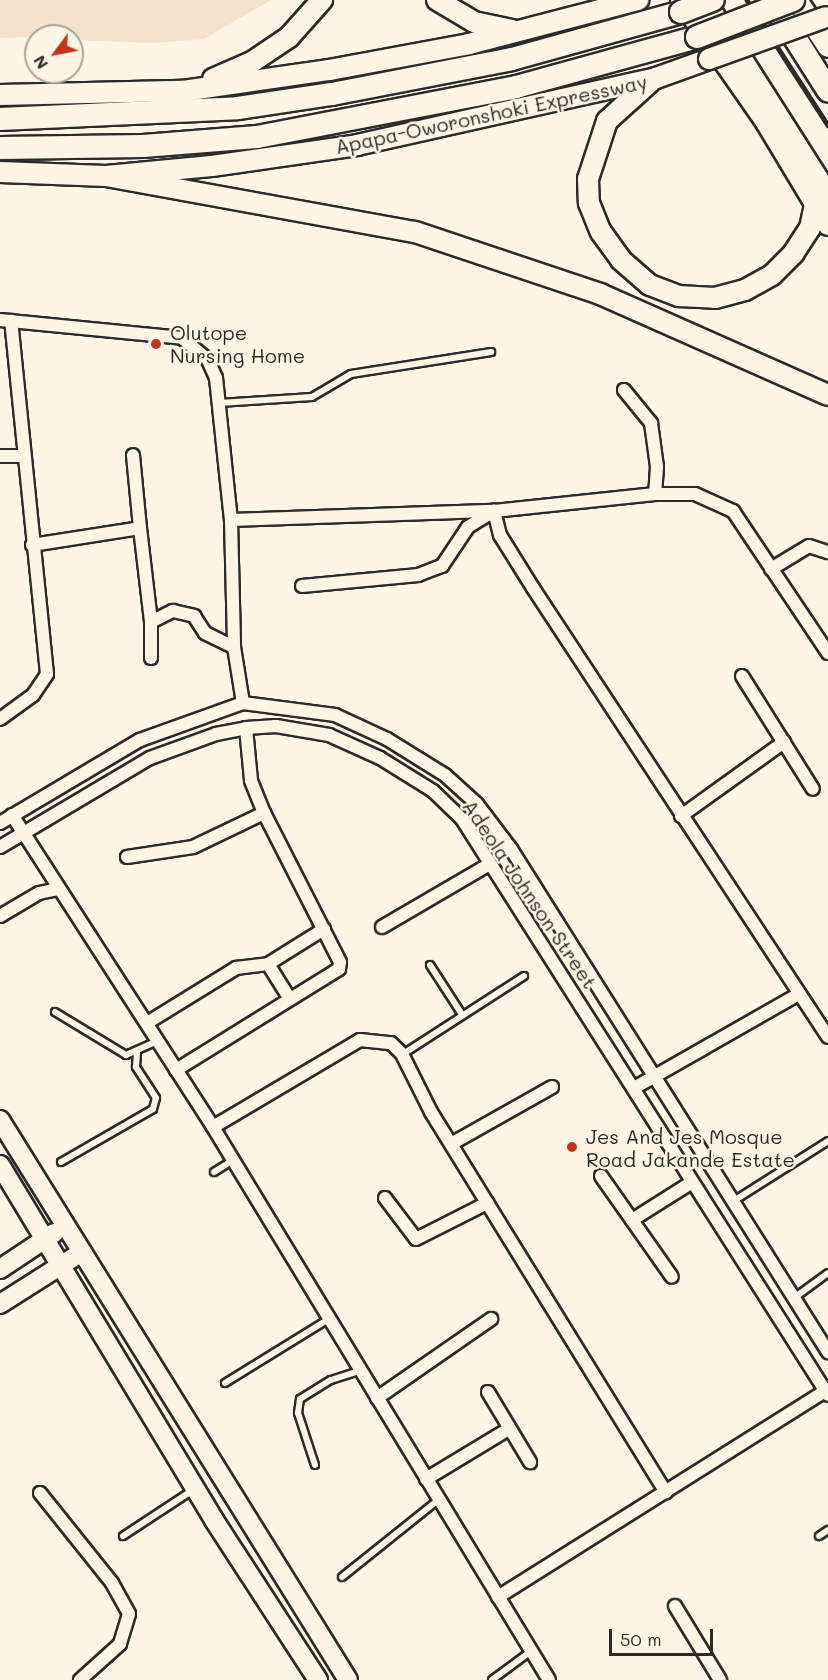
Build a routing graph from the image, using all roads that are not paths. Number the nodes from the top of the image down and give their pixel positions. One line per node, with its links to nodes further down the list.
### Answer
1 (322, 0): 13 (main road)
2 (437, 0): 10 (main road)
3 (638, 0): 10 (main road)
4 (703, 0): 20 (highway)
5 (713, 0): 8 (highway, bridge)
6 (771, 0): 14 (highway)
7 (795, 0): 11 (main road); 17 (highway, Apapa-Oworonshoki Expressway, bridge)
8 (681, 6): 16 (highway); 20 (main road)
9 (827, 16): 12 (main road, Apapa-Oworonshoki Expressway, bridge)
10 (518, 31): 13 (main road)
11 (828, 47)
12 (656, 78): 19 (main road, Apapa-Oworonshoki Expressway); 20 (main road)
13 (183, 91): 15 (main road)
14 (828, 91)
15 (0, 95)
16 (0, 119)
17 (0, 148)
18 (0, 172): 19 (main road, Apapa-Oworonshoki Expressway)
19 (105, 176): 25 (main road)
20 (824, 197): 21 (main road)
21 (828, 225)
22 (5, 320): 26 (street); 29 (street)
23 (491, 352): 26 (lane)
24 (624, 390): 30 (street)
25 (828, 394)
26 (219, 403): 32 (street)
27 (133, 455): 33 (street)
28 (0, 456): 29 (street)
29 (22, 456): 34 (street)
30 (655, 494): 31 (street); 36 (street)
31 (494, 511): 32 (street); 37 (street); 50 (street)
32 (231, 520): 39 (street)
33 (140, 528): 34 (street); 38 (street)
34 (32, 545): 44 (street)
35 (828, 552): 36 (street)
36 (771, 569): 40 (street)
37 (302, 586)
38 (151, 622): 39 (street); 41 (street)
39 (234, 647): 43 (street)
40 (828, 653)
41 (151, 658)
42 (742, 676): 46 (street)
43 (243, 704): 49 (street, Adeola Johnson Street); 73 (street, Adeola Johnson Street)
44 (0, 719)
45 (246, 728): 48 (street); 52 (street, Adeola Johnson Street); 55 (street, Adeola Johnson Street)
46 (784, 742): 47 (street); 50 (street)
47 (813, 789)
48 (264, 813): 54 (street); 59 (street)
49 (12, 815): 51 (street, Adeola Johnson Street); 52 (street)
50 (681, 816): 63 (street)
51 (0, 823)
52 (23, 833): 53 (street, Adeola Johnson Street); 56 (street)
53 (0, 848)
54 (127, 857)
55 (490, 864): 58 (street); 75 (street, Adeola Johnson Street)
56 (58, 889): 57 (street); 67 (street)
57 (0, 916)
58 (382, 927)
59 (324, 930): 60 (street); 64 (street)
60 (268, 964): 64 (street); 67 (street)
61 (430, 965): 66 (lane)
62 (524, 976): 66 (lane)
63 (799, 994): 68 (street); 73 (street)
64 (289, 998): 72 (street)
65 (55, 1012): 70 (lane)
66 (461, 1014): 71 (lane)
67 (147, 1023): 69 (street)
68 (828, 1037)
69 (158, 1041): 70 (lane); 72 (street)
70 (137, 1053): 81 (lane)
71 (402, 1054): 77 (street); 79 (street)
72 (176, 1070): 77 (street)
73 (652, 1077): 75 (street); 87 (street, Adeola Johnson Street)
74 (552, 1087): 79 (street)
75 (634, 1088): 85 (street, Adeola Johnson Street)
76 (0, 1120): 90 (street)
77 (213, 1128): 80 (street)
78 (828, 1141): 87 (lane)
79 (451, 1144): 88 (street)
80 (233, 1160): 83 (lane); 100 (street)
81 (61, 1162)
82 (0, 1165): 91 (street)
83 (214, 1173)
84 (601, 1176): 89 (street)
85 (692, 1182): 89 (street); 102 (street, Adeola Johnson Street)
86 (385, 1198): 88 (street)
87 (731, 1202): 97 (street, Adeola Johnson Street)
88 (487, 1203): 113 (street)
89 (632, 1221): 96 (street)
90 (66, 1226): 91 (street); 92 (street)
91 (44, 1238): 93 (street); 94 (street)
92 (82, 1252): 93 (street); 125 (street)
93 (58, 1265): 98 (street); 112 (street)
94 (0, 1269)
95 (828, 1273): 97 (lane)
96 (672, 1277)
97 (793, 1298): 101 (street, Adeola Johnson Street)
98 (0, 1304)
99 (491, 1319): 107 (street)
100 (327, 1320): 103 (street); 104 (lane)
101 (827, 1349): 102 (street)
102 (808, 1361): 106 (street, Adeola Johnson Street)
103 (359, 1371): 107 (street); 110 (lane)
104 (225, 1383)
105 (488, 1392): 108 (street)
106 (827, 1392): 113 (street)
107 (377, 1398): 111 (street)
108 (507, 1430): 109 (street); 111 (street)
109 (530, 1462)
110 (315, 1465)
111 (426, 1479): 115 (street)
112 (196, 1488): 117 (lane); 124 (street)
113 (666, 1492): 120 (street)
114 (40, 1493): 123 (street)
115 (438, 1500): 119 (lane); 120 (street)
116 (828, 1530): 118 (lane)
117 (123, 1536)
118 (819, 1536)
119 (342, 1577)
120 (498, 1598): 122 (street)
121 (675, 1606): 128 (street)
122 (531, 1651): 126 (lane); 127 (street)
123 (80, 1680)
124 (318, 1680)
125 (348, 1680)
126 (492, 1680)
127 (549, 1680)
128 (720, 1680)

